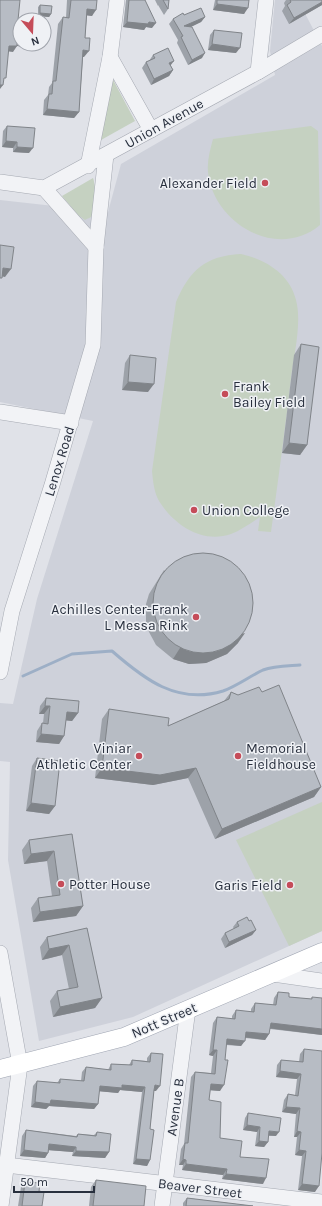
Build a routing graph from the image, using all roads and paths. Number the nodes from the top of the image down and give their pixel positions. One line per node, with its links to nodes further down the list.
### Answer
1 (117, 0): 4 (street)
2 (266, 0): 5 (street)
3 (322, 34): 5 (street, Union Avenue)
4 (110, 57): 6 (street); 8 (street)
5 (258, 72): 6 (street, Union Avenue)
6 (151, 130): 7 (street, Union Avenue)
7 (106, 155): 8 (street, Union Avenue); 11 (street, Lenox Road)
8 (88, 166): 10 (street, Union Avenue)
9 (0, 182): 10 (street)
10 (44, 188): 11 (street)
11 (96, 247): 13 (street, Lenox Road)
12 (0, 412): 13 (street)
13 (71, 424): 14 (street, Lenox Road)
14 (0, 672)
15 (322, 952): 17 (main road, Nott Street)
16 (0, 953): 20 (street)
17 (273, 974): 18 (street); 19 (main road, Nott Street)
18 (322, 981)
19 (188, 1009): 20 (main road, Nott Street); 23 (street, Avenue B)
20 (20, 1064): 21 (main road, Nott Street); 22 (street)
21 (0, 1069)
22 (6, 1165): 23 (street, Beaver Street); 25 (street)
23 (165, 1184): 24 (street, Beaver Street); 26 (street, Avenue B)
24 (322, 1202)
25 (1, 1206)
26 (162, 1206)

